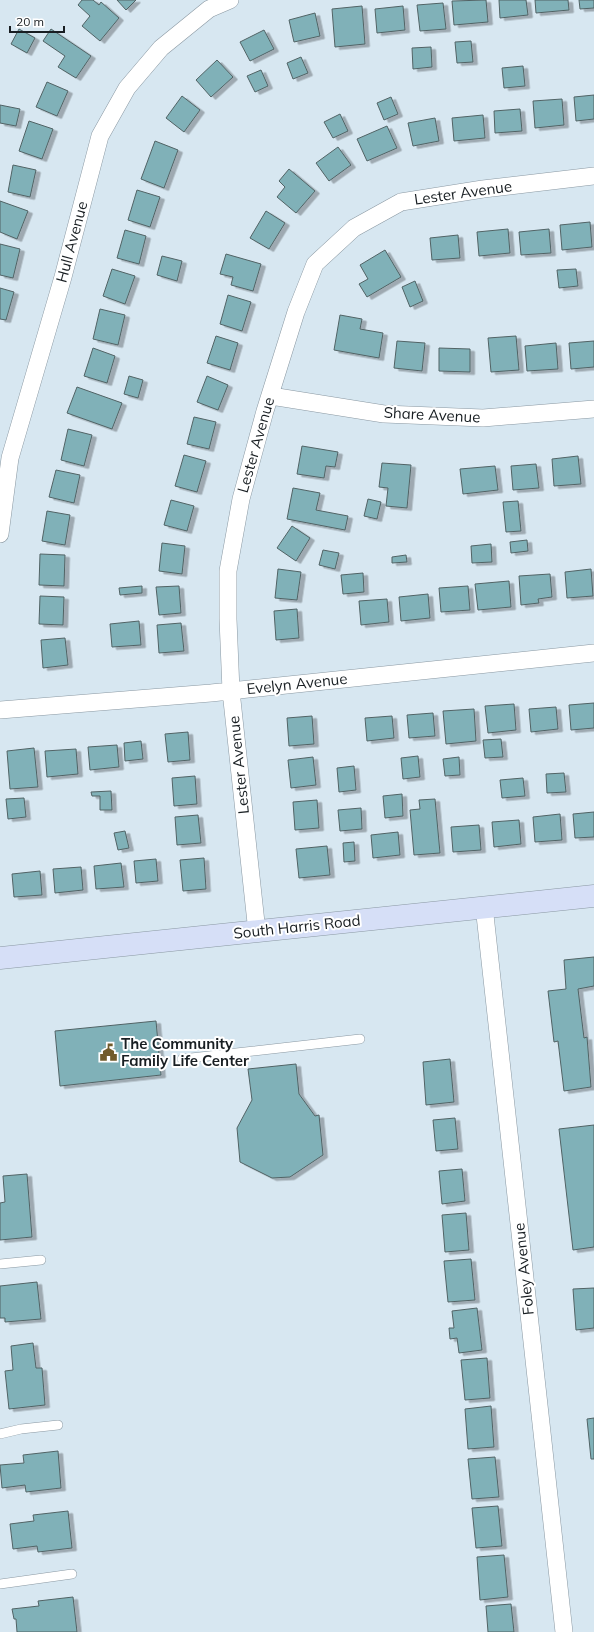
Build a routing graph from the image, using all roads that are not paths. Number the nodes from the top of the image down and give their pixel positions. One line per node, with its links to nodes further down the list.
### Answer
1 (230, 0): 5 (street, Hull Avenue)
2 (594, 176): 3 (street, Lester Avenue)
3 (271, 396): 4 (street, Share Avenue); 7 (street, Lester Avenue)
4 (594, 409)
5 (0, 534)
6 (594, 653): 7 (street, Evelyn Avenue)
7 (231, 691): 8 (street, Evelyn Avenue); 11 (street, Lester Avenue)
8 (0, 710)
9 (594, 896): 10 (main road, South Harris Road)
10 (484, 906): 11 (main road, South Harris Road); 21 (street, Foley Avenue)
11 (257, 932): 12 (main road, South Harris Road)
12 (0, 958)
13 (360, 1039): 14 (lane)
14 (182, 1059)
15 (41, 1260): 16 (lane)
16 (0, 1264)
17 (58, 1425): 18 (lane)
18 (0, 1434)
19 (72, 1574): 20 (lane)
20 (0, 1584)
21 (564, 1632)

